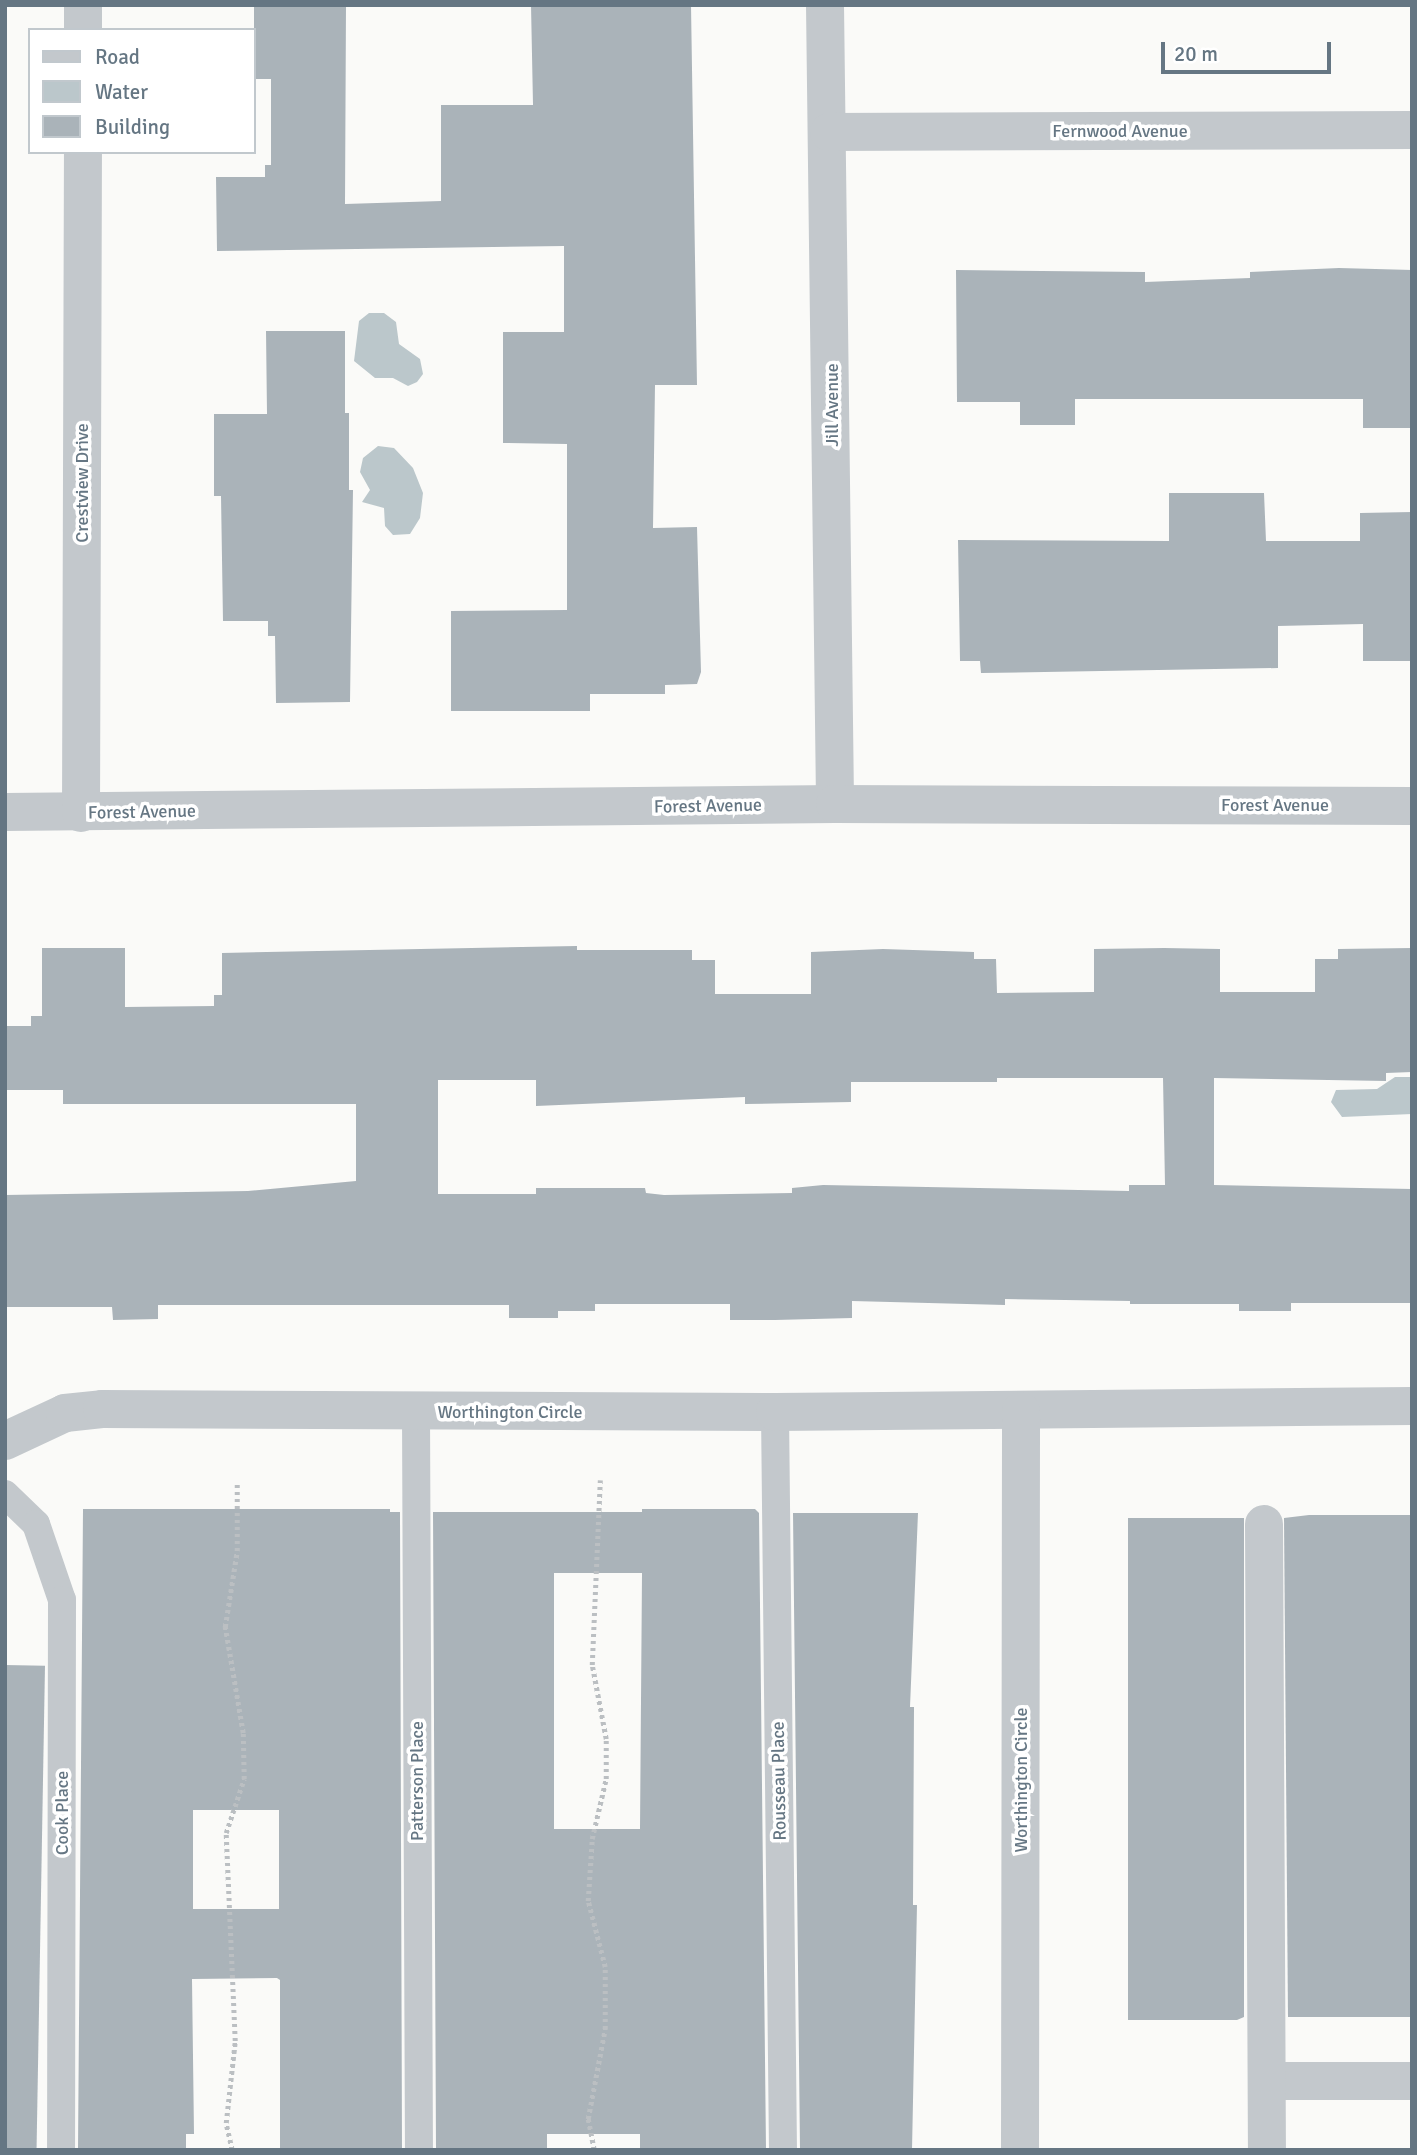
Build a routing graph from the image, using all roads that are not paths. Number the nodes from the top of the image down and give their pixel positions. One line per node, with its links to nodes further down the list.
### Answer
1 (83, 5): 3 (street)
2 (825, 5): 5 (street, Jill Avenue)
3 (83, 28)
4 (1412, 130): 5 (street, Fernwood Avenue)
5 (829, 132): 7 (street, Jill Avenue)
6 (83, 154): 10 (street, Crestview Drive)
7 (835, 804): 8 (street, Forest Avenue); 10 (street, Forest Avenue)
8 (1412, 806)
9 (5, 813): 10 (street, Forest Avenue)
10 (81, 813)
11 (1412, 1406): 12 (street, Worthington Circle)
12 (1021, 1411): 14 (street, Worthington Circle); 23 (street, Worthington Circle)
13 (416, 1412): 14 (street, Worthington Circle); 15 (street, Worthington Circle); 21 (lane, Patterson Place)
14 (775, 1412): 22 (lane, Rousseau Place)
15 (5, 1441)
16 (5, 1494): 20 (lane, Cook Place)
17 (1265, 1524): 18 (street)
18 (1267, 2081): 19 (street); 24 (street)
19 (1412, 2081)
20 (61, 2150)
21 (419, 2150)
22 (783, 2150)
23 (1020, 2150)
24 (1267, 2150)

